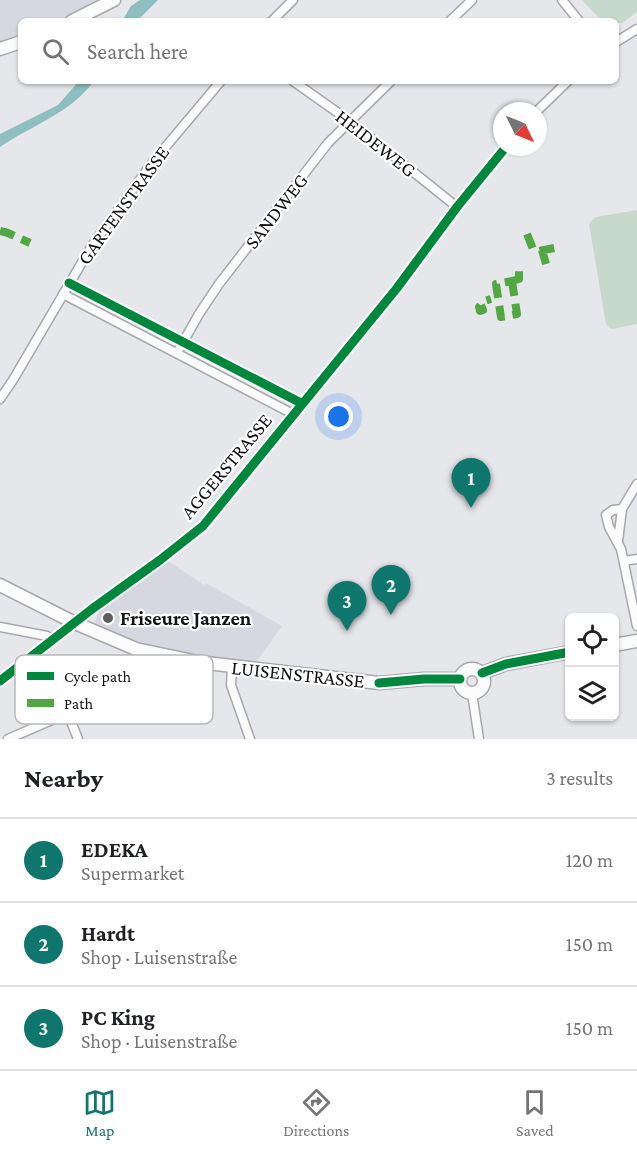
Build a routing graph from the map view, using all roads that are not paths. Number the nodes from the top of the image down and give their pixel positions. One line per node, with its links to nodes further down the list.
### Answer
1 (114, 0): 5 (main road)
2 (293, 0): 6 (street)
3 (472, 0): 7 (street)
4 (562, 0): 8 (street)
5 (78, 18)
6 (275, 18)
7 (453, 18)
8 (577, 18)
9 (637, 29): 10 (street)
10 (619, 40)
11 (18, 43): 12 (main road)
12 (0, 49)
13 (218, 84): 21 (street, GARTENSTRASSE)
14 (296, 84): 18 (street, HEIDEWEG)
15 (388, 84): 18 (street, SANDWEG)
16 (565, 84): 17 (street)
17 (546, 102)
18 (351, 122): 20 (street, HEIDEWEG); 22 (street, SANDWEG)
19 (499, 156): 20 (street, AGGERSTRASSE)
20 (457, 207): 24 (street, AGGERSTRASSE)
21 (63, 294): 22 (street); 23 (street, GARTENSTRASSE)
22 (177, 353): 24 (street)
23 (0, 399)
24 (292, 414): 31 (street, AGGERSTRASSE)
25 (637, 484): 26 (street)
26 (622, 509): 27 (street); 27 (street)
27 (618, 541): 29 (street)
28 (637, 559): 29 (street)
29 (624, 561): 32 (street)
30 (0, 585): 31 (main road)
31 (75, 623): 34 (street, AGGERSTRASSE); 37 (main road)
32 (637, 626)
33 (0, 627): 34 (street)
34 (53, 640): 39 (street, AGGERSTRASSE)
35 (637, 641): 36 (main road)
36 (619, 644)
37 (136, 649): 40 (main road); 41 (main road)
38 (565, 653): 45 (main road)
39 (34, 655)
40 (144, 655)
41 (165, 655)
42 (213, 664): 43 (main road, LUISENSTRASSE)
43 (232, 667): 46 (main road, LUISENSTRASSE); 53 (street)
44 (15, 669): 47 (street, AGGERSTRASSE)
45 (482, 674): 46 (main road); 48 (main road)
46 (460, 679): 48 (main road)
47 (0, 681)
48 (472, 693): 54 (street)
49 (44, 724): 51 (street, LUISENSTRASSE)
50 (72, 724): 52 (street)
51 (8, 739)
52 (78, 739)
53 (250, 739)
54 (479, 739)

